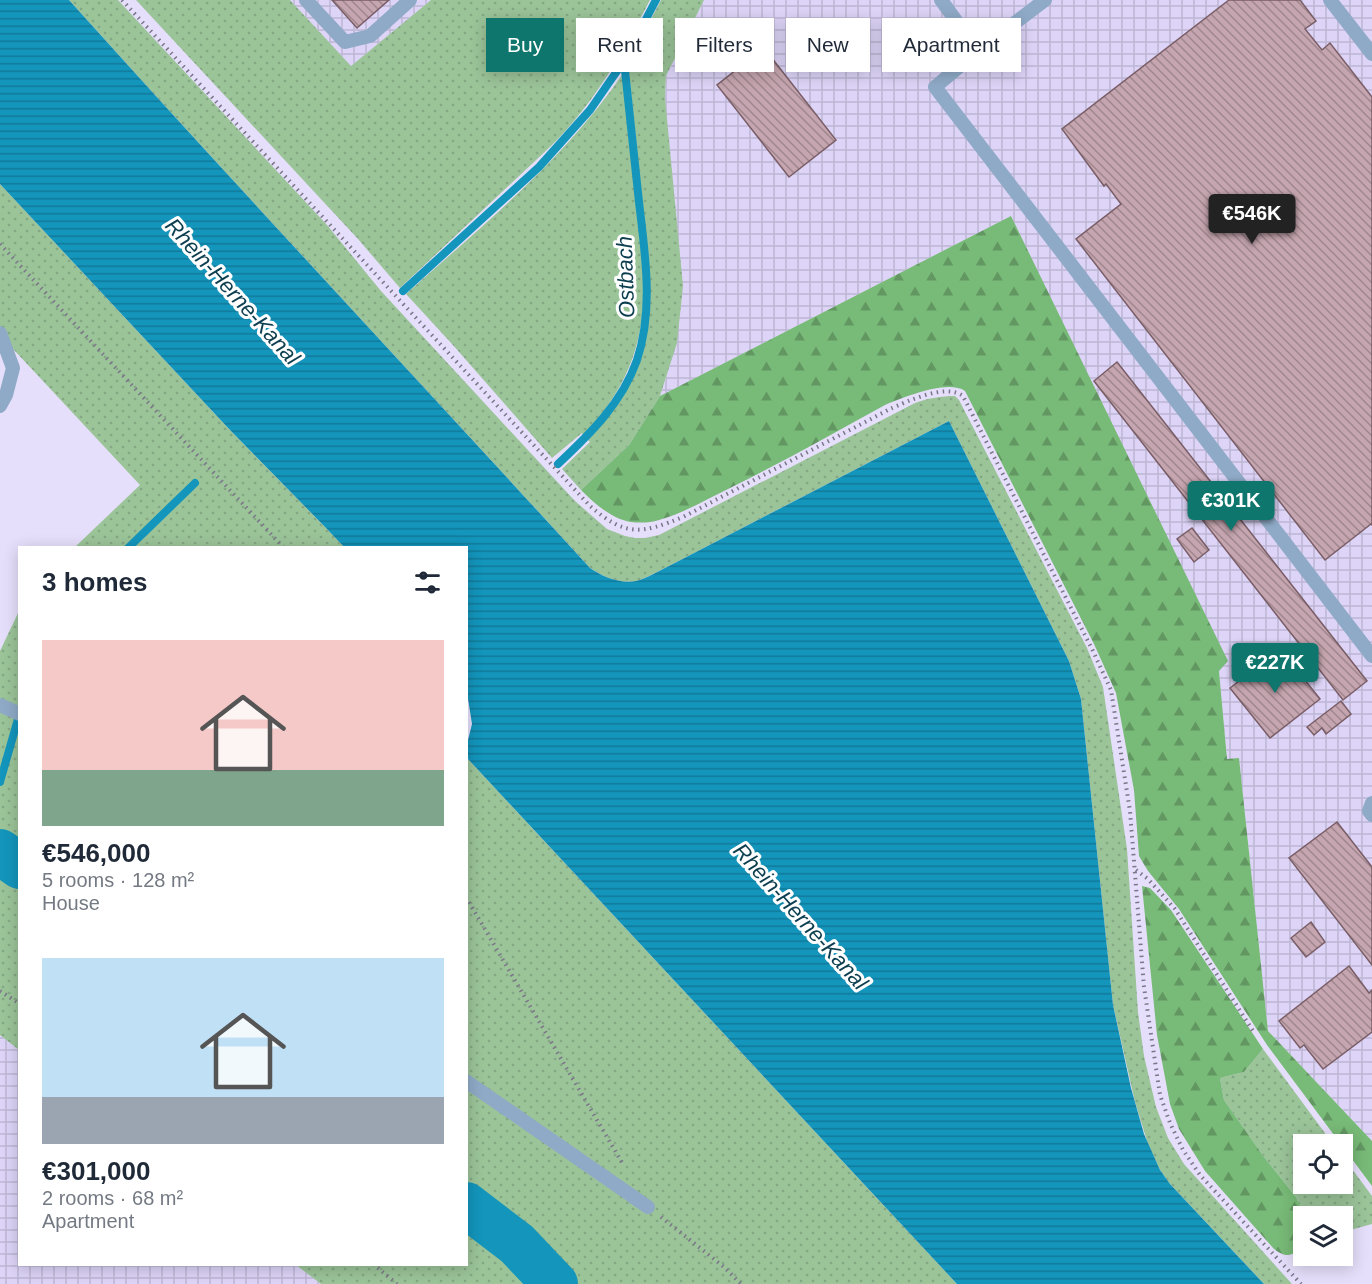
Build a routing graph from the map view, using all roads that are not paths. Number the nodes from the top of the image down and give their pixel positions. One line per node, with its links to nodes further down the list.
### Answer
1 (306, 0): 2 (lane)
2 (410, 0)
3 (941, 0): 6 (lane)
4 (1045, 0): 7 (lane)
5 (1330, 0): 8 (lane)
6 (954, 18)
7 (1021, 18)
8 (1372, 54)
9 (953, 72): 12 (lane)
10 (0, 333): 11 (lane)
11 (0, 406)
12 (1372, 656)
13 (0, 705): 14 (lane)
14 (18, 713)
15 (1372, 803): 16 (lane)
16 (1372, 814)
17 (468, 1082): 18 (lane)
18 (648, 1207)

